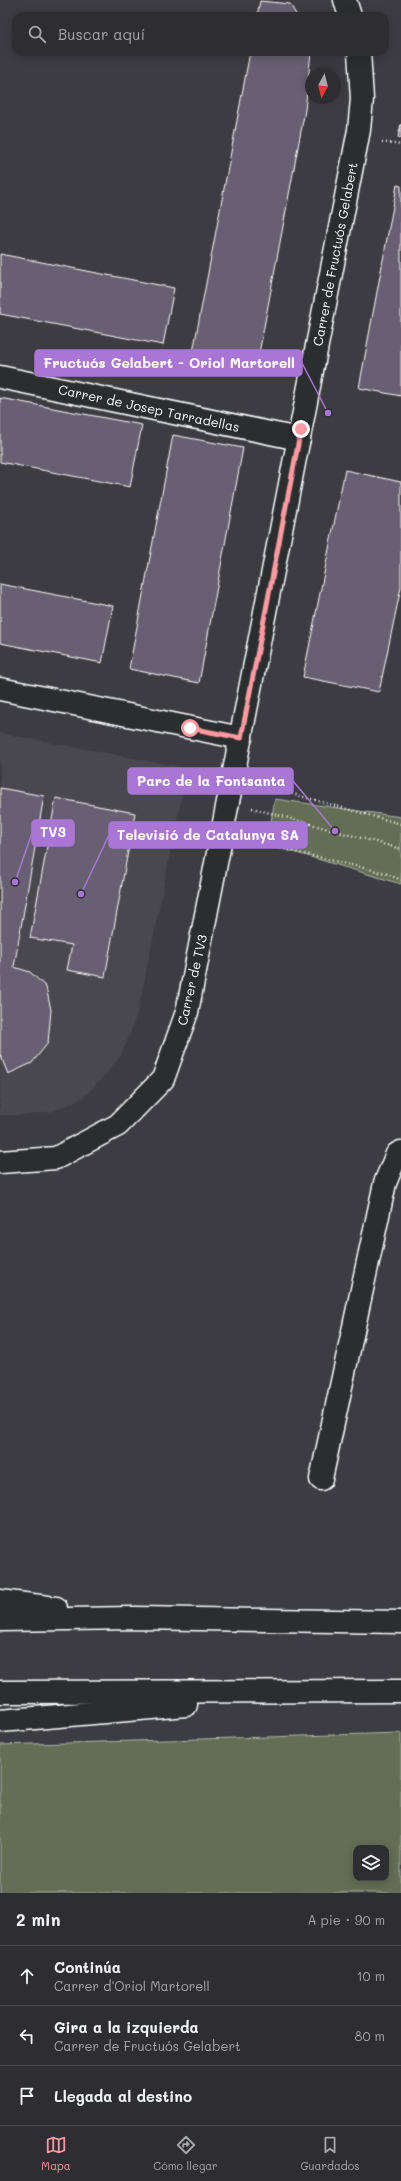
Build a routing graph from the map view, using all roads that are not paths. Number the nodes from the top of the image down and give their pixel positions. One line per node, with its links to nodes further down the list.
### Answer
1 (345, 0): 2 (main road)
2 (349, 12)
3 (359, 56): 5 (main road, Carrer de Fructuós Gelabert)
4 (0, 377): 5 (main road, Carrer de Josep Tarradellas)
5 (299, 438): 7 (main road, Carrer de Fructuós Gelabert)
6 (0, 689): 7 (main road)
7 (241, 738): 9 (main road, Carrer de TV3)
8 (401, 1152): 10 (main road)
9 (0, 1162)
10 (321, 1479)
11 (0, 1601): 12 (main road)
12 (135, 1618): 13 (main road); 14 (main road)
13 (0, 1620)
14 (401, 1622)
15 (401, 1691): 17 (main road)
16 (0, 1692): 17 (main road)
17 (338, 1692): 18 (main road)
18 (0, 1720)

